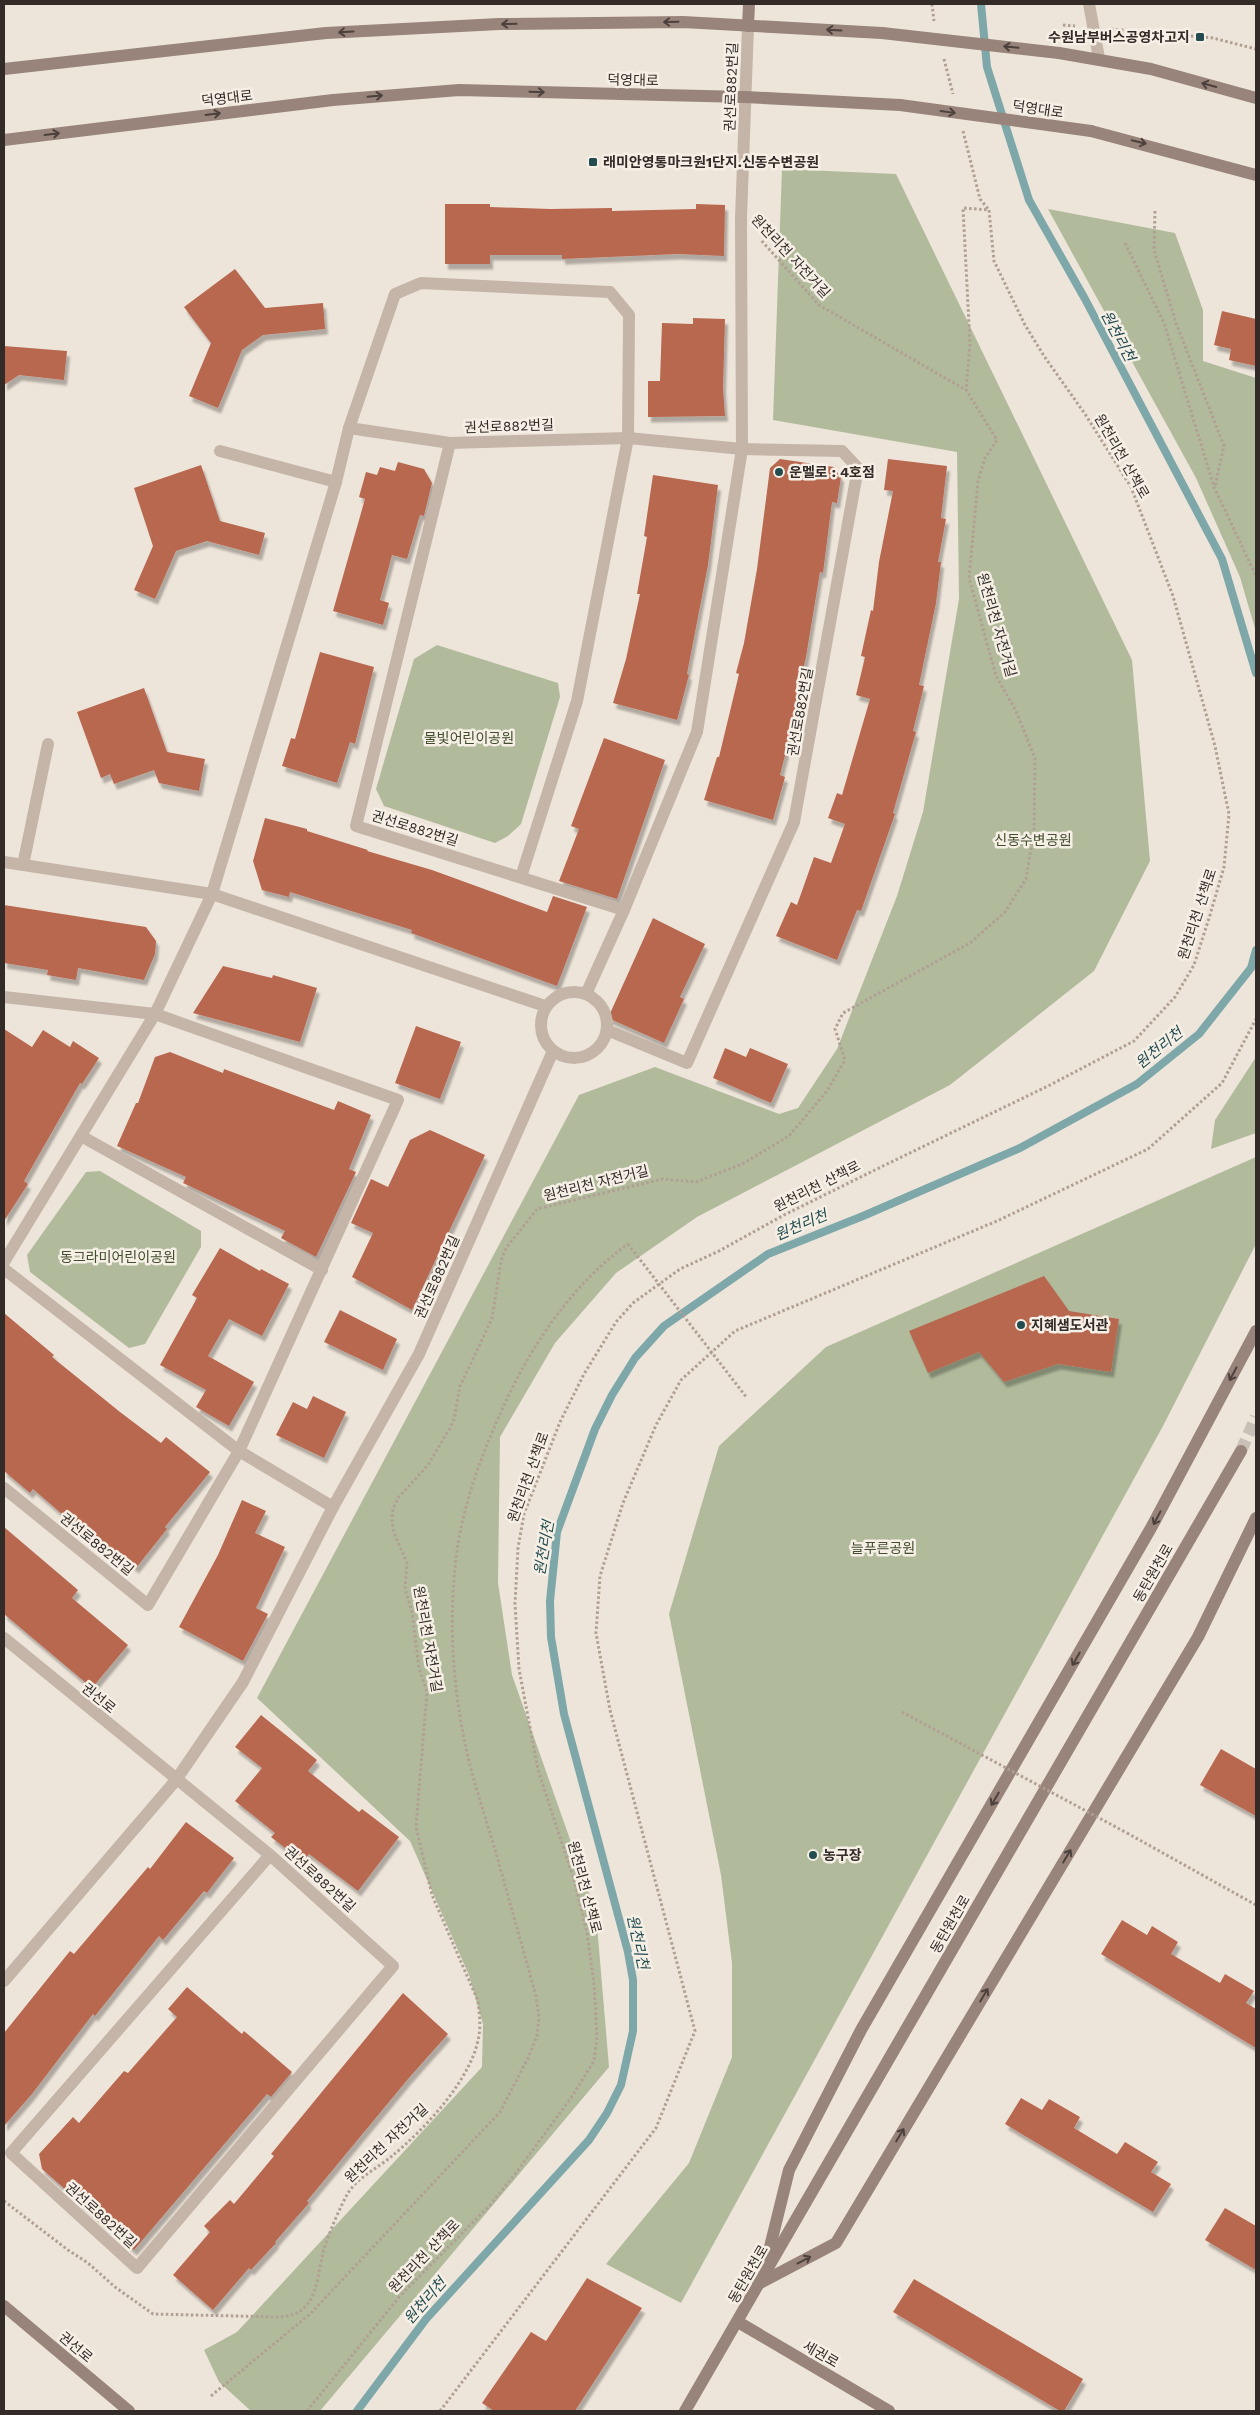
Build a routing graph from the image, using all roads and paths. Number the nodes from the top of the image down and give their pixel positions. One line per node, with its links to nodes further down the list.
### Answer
1 (750, 4): 4 (main road)
2 (1089, 4): 5 (street)
3 (1063, 25): 5 (path)
4 (748, 26): 7 (main road, one-way to 4, bridge); 8 (main road, one-way to 8); 9 (street, 권선로882번길)
5 (1092, 28): 6 (path); 7 (street)
6 (1256, 49)
7 (1099, 58): 10 (main road, one-way to 7)
8 (4, 69)
9 (745, 97): 11 (main road, 덕영대로, one-way to 9); 12 (main road, 덕영대로, one-way to 12, bridge); 14 (street, 권선로882번길)
10 (1256, 98)
11 (4, 140)
12 (1256, 175)
13 (1155, 211): 23 (path)
14 (741, 218): 16 (path, 원천리천 자전거길); 20 (street, 권선로882번길)
15 (1125, 243): 23 (path)
16 (966, 390): 56 (path, 원천리천 자전거길); 62 (path, 원천리천 산책로)
17 (349, 428): 18 (street); 19 (street); 22 (street)
18 (628, 438): 19 (street, 권선로882번길); 20 (street, 권선로882번길); 28 (street)
19 (450, 443): 28 (street, 권선로882번길)
20 (742, 449): 30 (street, 권선로882번길); 36 (street, 권선로882번길)
21 (220, 451): 22 (street)
22 (336, 482): 29 (street)
23 (1214, 487): 24 (path)
24 (1256, 576)
25 (48, 744): 27 (street)
26 (4, 862): 27 (street)
27 (23, 865): 29 (street)
28 (521, 877): 30 (street)
29 (212, 894): 33 (street); 34 (street)
30 (624, 910): 31 (street, 권선로882번길)
31 (586, 994): 33 (street); 36 (street)
32 (4, 997): 34 (street, 권선로882번길)
33 (545, 1006): 37 (street)
34 (155, 1014): 38 (street); 41 (street, 권선로882번길)
35 (1256, 1019): 63 (path)
36 (607, 1030): 37 (street)
37 (553, 1051): 48 (street, 권선로882번길)
38 (81, 1136): 39 (street); 41 (street)
39 (4, 1262)
40 (4, 1269): 45 (street)
41 (322, 1270): 45 (street, 권선로882번길)
42 (1256, 1331): 43 (main road)
43 (1252, 1350): 57 (main road, one-way to 57)
44 (747, 1398): 60 (path, bridge)
45 (239, 1450): 47 (street, 권선로882번길); 48 (street)
46 (1241, 1451): 57 (main road, 동탄원천로)
47 (4, 1488)
48 (333, 1507): 52 (street, 권선로882번길)
49 (1256, 1518): 57 (main road, one-way to 49)
50 (4, 1638): 52 (street, 권선로)
51 (902, 1712): 54 (path, bridge)
52 (176, 1780): 53 (street, 권선로882번길); 55 (street, 권선로882번길)
53 (270, 1855): 53 (street, 권선로882번길)
54 (1256, 1905)
55 (4, 1981)
56 (4, 2201)
57 (760, 2283): 59 (main road, 동탄원천로)
58 (4, 2306): 61 (main road, 권선로)
59 (738, 2322): 64 (main road, 동탄원천로); 65 (main road, 세권로)
60 (210, 2396)
61 (129, 2411)
62 (307, 2411)
63 (440, 2411)
64 (685, 2411)
65 (889, 2411)

